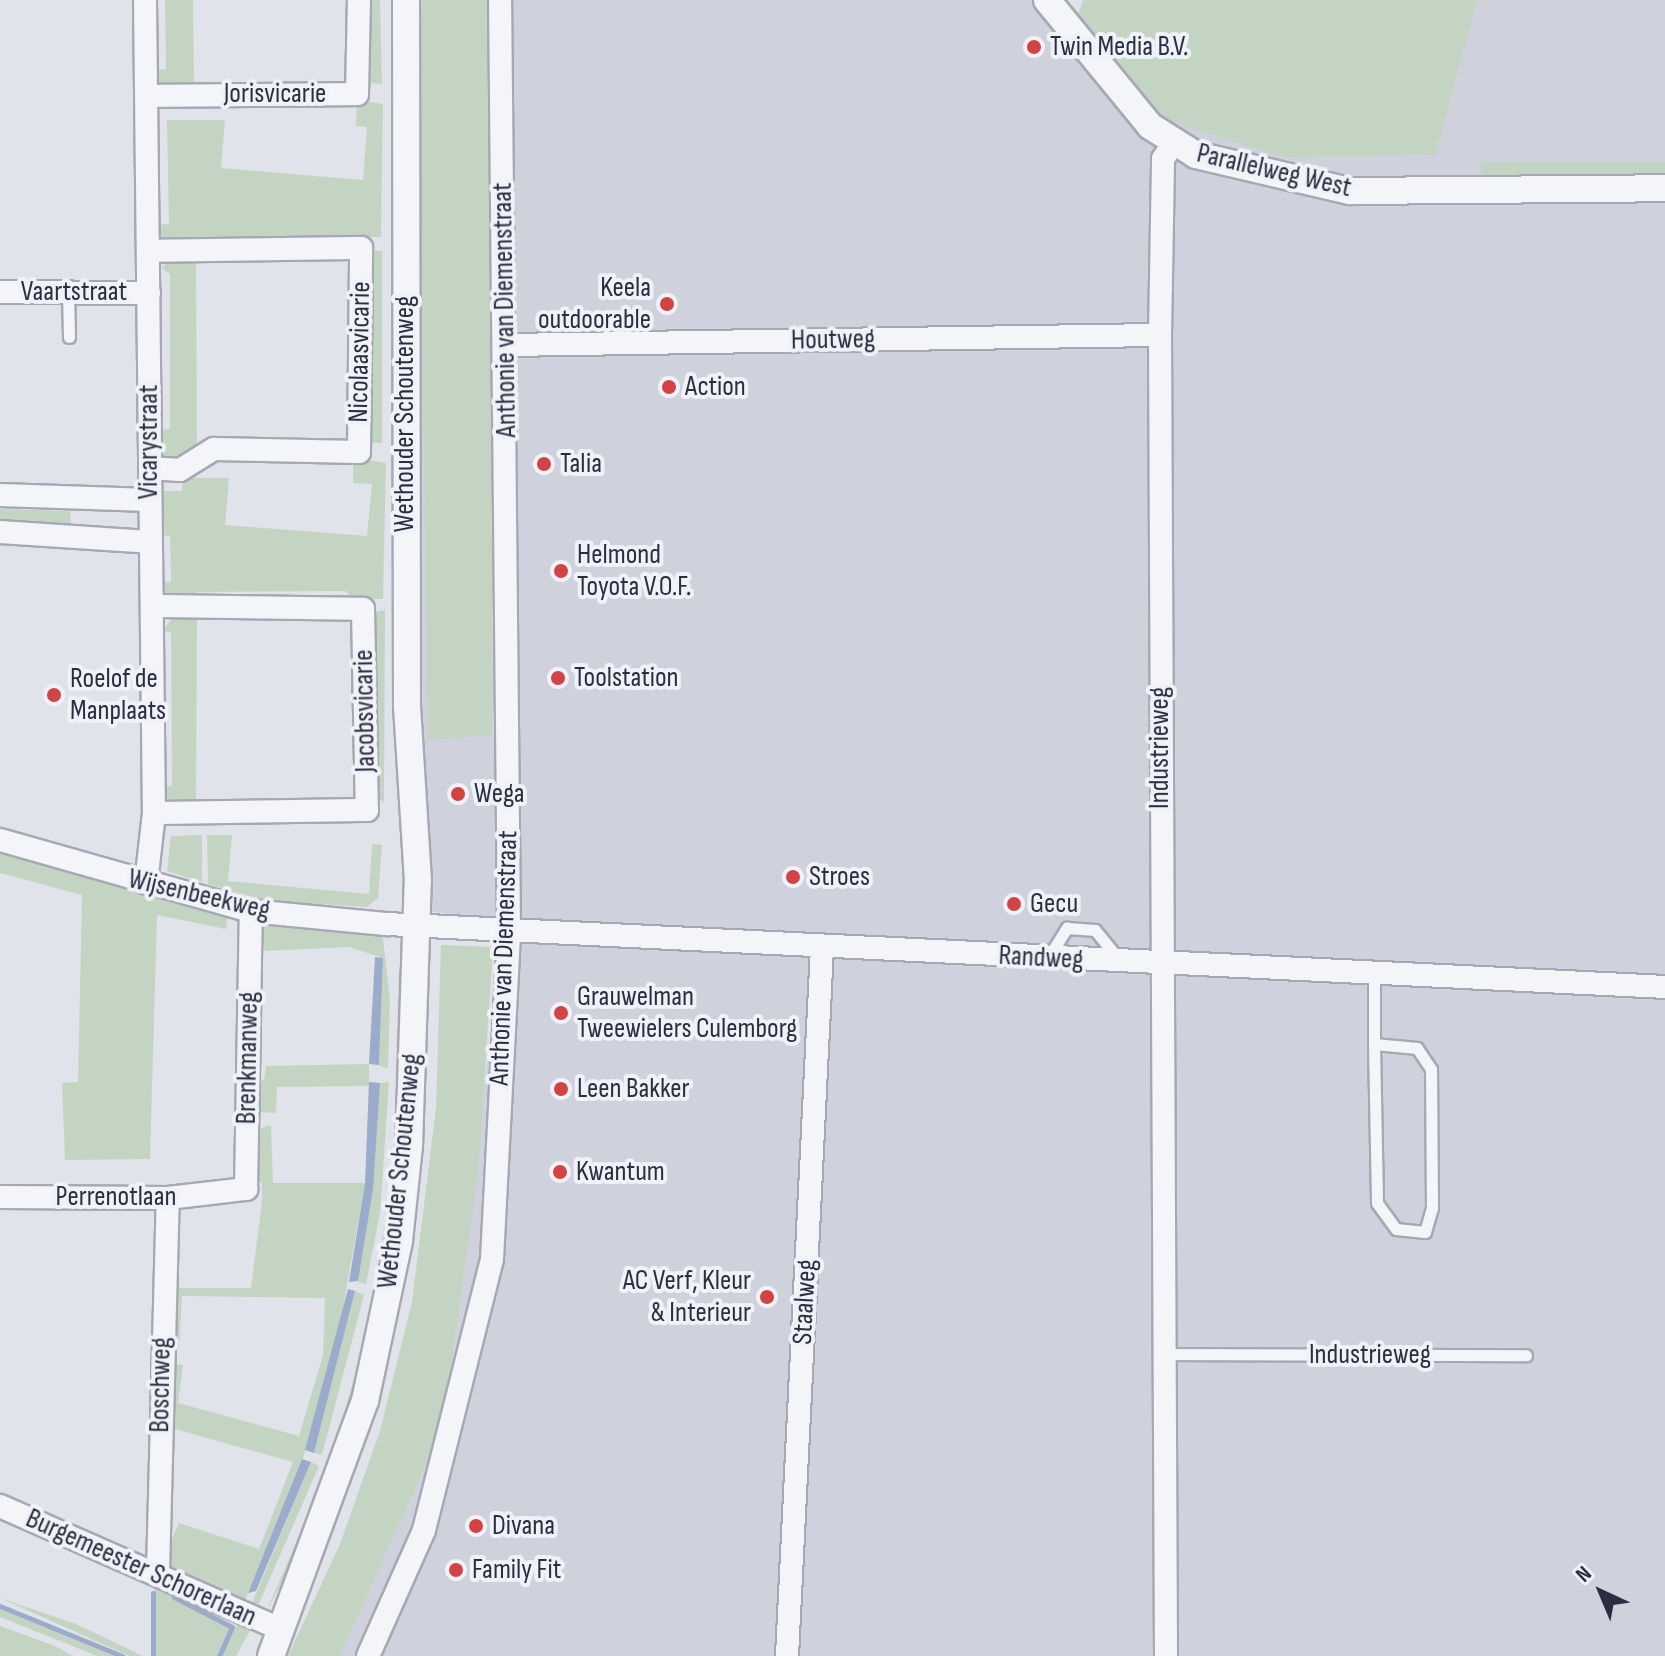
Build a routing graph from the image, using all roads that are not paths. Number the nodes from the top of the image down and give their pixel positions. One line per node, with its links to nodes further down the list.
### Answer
1 (145, 0): 6 (street, Vicarystraat)
2 (359, 0): 6 (street, Jorisvicarie)
3 (406, 0): 26 (street, Wethouder Schoutenweg)
4 (500, 0): 15 (street, Anthonie van Diemenstraat)
5 (1047, 0): 7 (street, Parallelweg West)
6 (147, 96): 9 (street, Vicarystraat)
7 (1172, 145): 8 (street, Parallelweg West); 13 (street, Industrieweg)
8 (1665, 188)
9 (150, 251): 12 (street, Vicarystraat); 16 (street, Nicolaasvicarie)
10 (0, 292): 11 (street, Vaartstraat)
11 (68, 292): 12 (street, Vaartstraat); 14 (lane)
12 (149, 293): 16 (street, Vicarystraat)
13 (1160, 335): 15 (street, Houtweg); 31 (street, Industrieweg)
14 (69, 337)
15 (506, 345): 27 (street, Anthonie van Diemenstraat)
16 (150, 468): 18 (street, Vicarystraat)
17 (0, 495): 18 (street)
18 (150, 500): 20 (street, Vicarystraat)
19 (0, 532): 20 (street)
20 (149, 542): 21 (street, Vicarystraat)
21 (153, 606): 22 (street, Vicarystraat); 22 (street, Jacobsvicarie)
22 (154, 813): 24 (street, Vicarystraat)
23 (0, 840): 24 (street, Wijsenbeekweg)
24 (146, 883): 25 (street, Wijsenbeekweg)
25 (251, 911): 26 (street, Wijsenbeekweg); 35 (street, Brenkmanweg)
26 (411, 923): 27 (street, Randweg); 42 (street, Wethouder Schoutenweg)
27 (509, 930): 28 (street, Randweg); 45 (street, Anthonie van Diemenstraat)
28 (822, 948): 29 (street, Randweg); 46 (street, Staalweg)
29 (1048, 958): 30 (street, Randweg); 30 (lane)
30 (1121, 962): 31 (street, Randweg)
31 (1159, 964): 32 (street, Randweg); 38 (street, Industrieweg)
32 (1374, 974): 33 (street, Randweg); 34 (lane)
33 (1665, 987)
34 (1374, 1044): 34 (lane)
35 (231, 1194): 37 (street, Perrenotlaan)
36 (0, 1197): 37 (street, Perrenotlaan)
37 (168, 1198): 41 (street, Boschweg)
38 (1165, 1354): 39 (lane, Industrieweg); 47 (street, Industrieweg)
39 (1526, 1355)
40 (0, 1506): 41 (street, Burgemeester Schorerlaan)
41 (158, 1572): 42 (street, Burgemeester Schorerlaan)
42 (276, 1628): 43 (street, Wethouder Schoutenweg); 44 (street, Wethouder Schoutenweg)
43 (256, 1656)
44 (271, 1656)
45 (368, 1656)
46 (787, 1656)
47 (1166, 1656)

